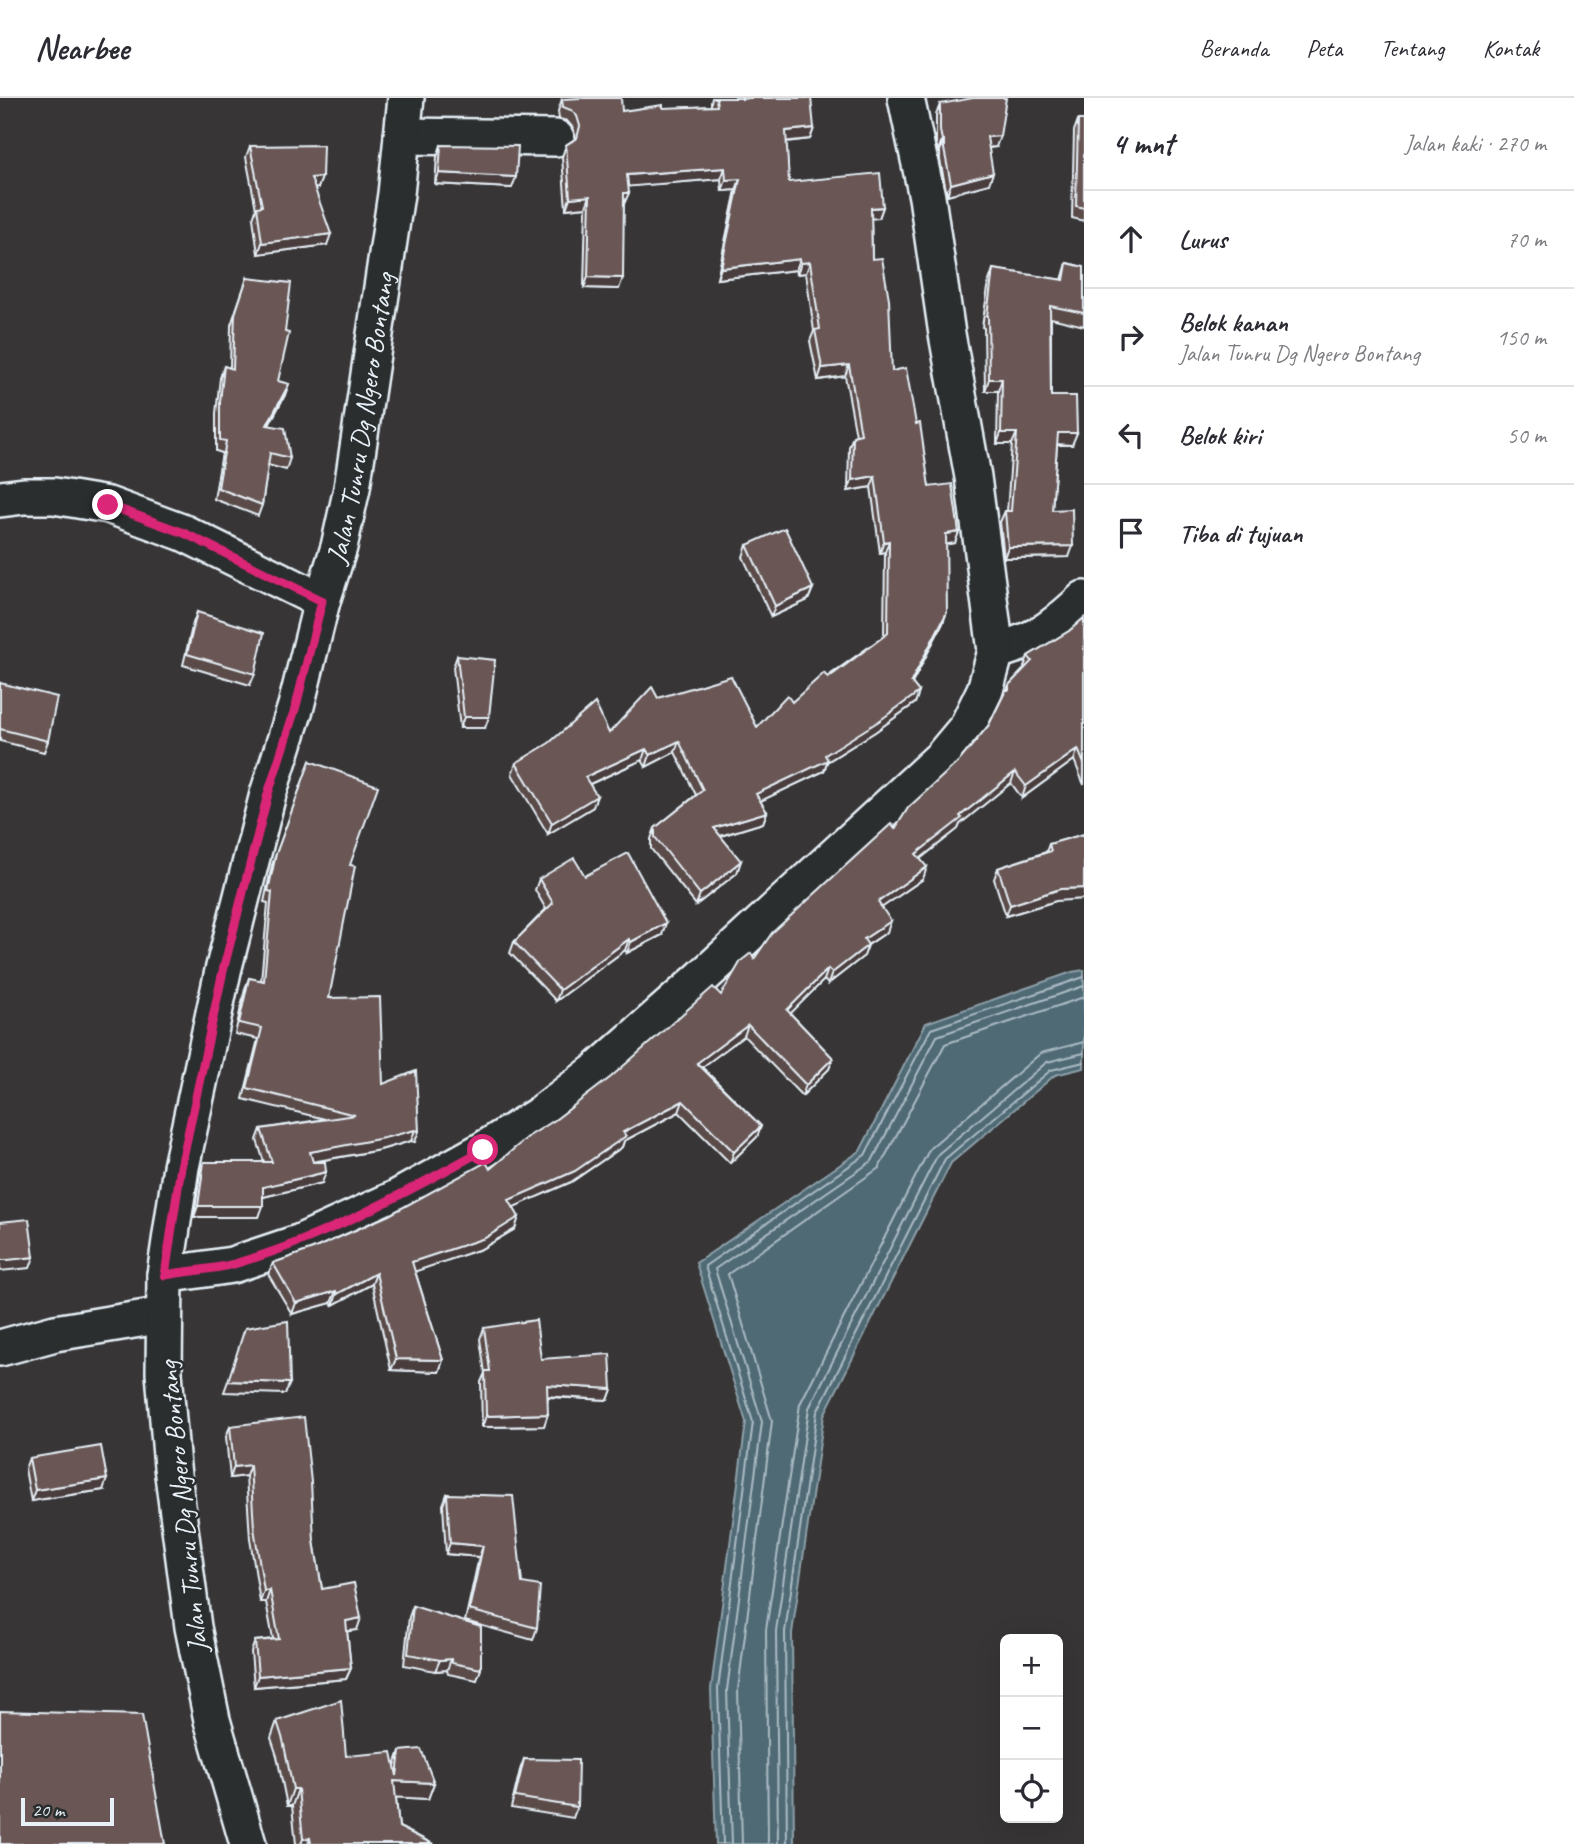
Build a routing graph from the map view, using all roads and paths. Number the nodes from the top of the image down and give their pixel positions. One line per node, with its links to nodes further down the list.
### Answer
1 (406, 98): 3 (street, Jalan Tunru Dg Ngero Bontang)
2 (906, 98): 8 (street)
3 (402, 136): 4 (street); 7 (street, Jalan Tunru Dg Ngero Bontang)
4 (556, 138)
5 (0, 499): 7 (street)
6 (1084, 599): 8 (street)
7 (322, 601): 9 (street, Jalan Tunru Dg Ngero Bontang)
8 (996, 652): 9 (street)
9 (165, 1275): 10 (street, Jalan Tunru Dg Ngero Bontang)
10 (164, 1315): 11 (street); 12 (street, Jalan Tunru Dg Ngero Bontang)
11 (0, 1348)
12 (248, 1844)

